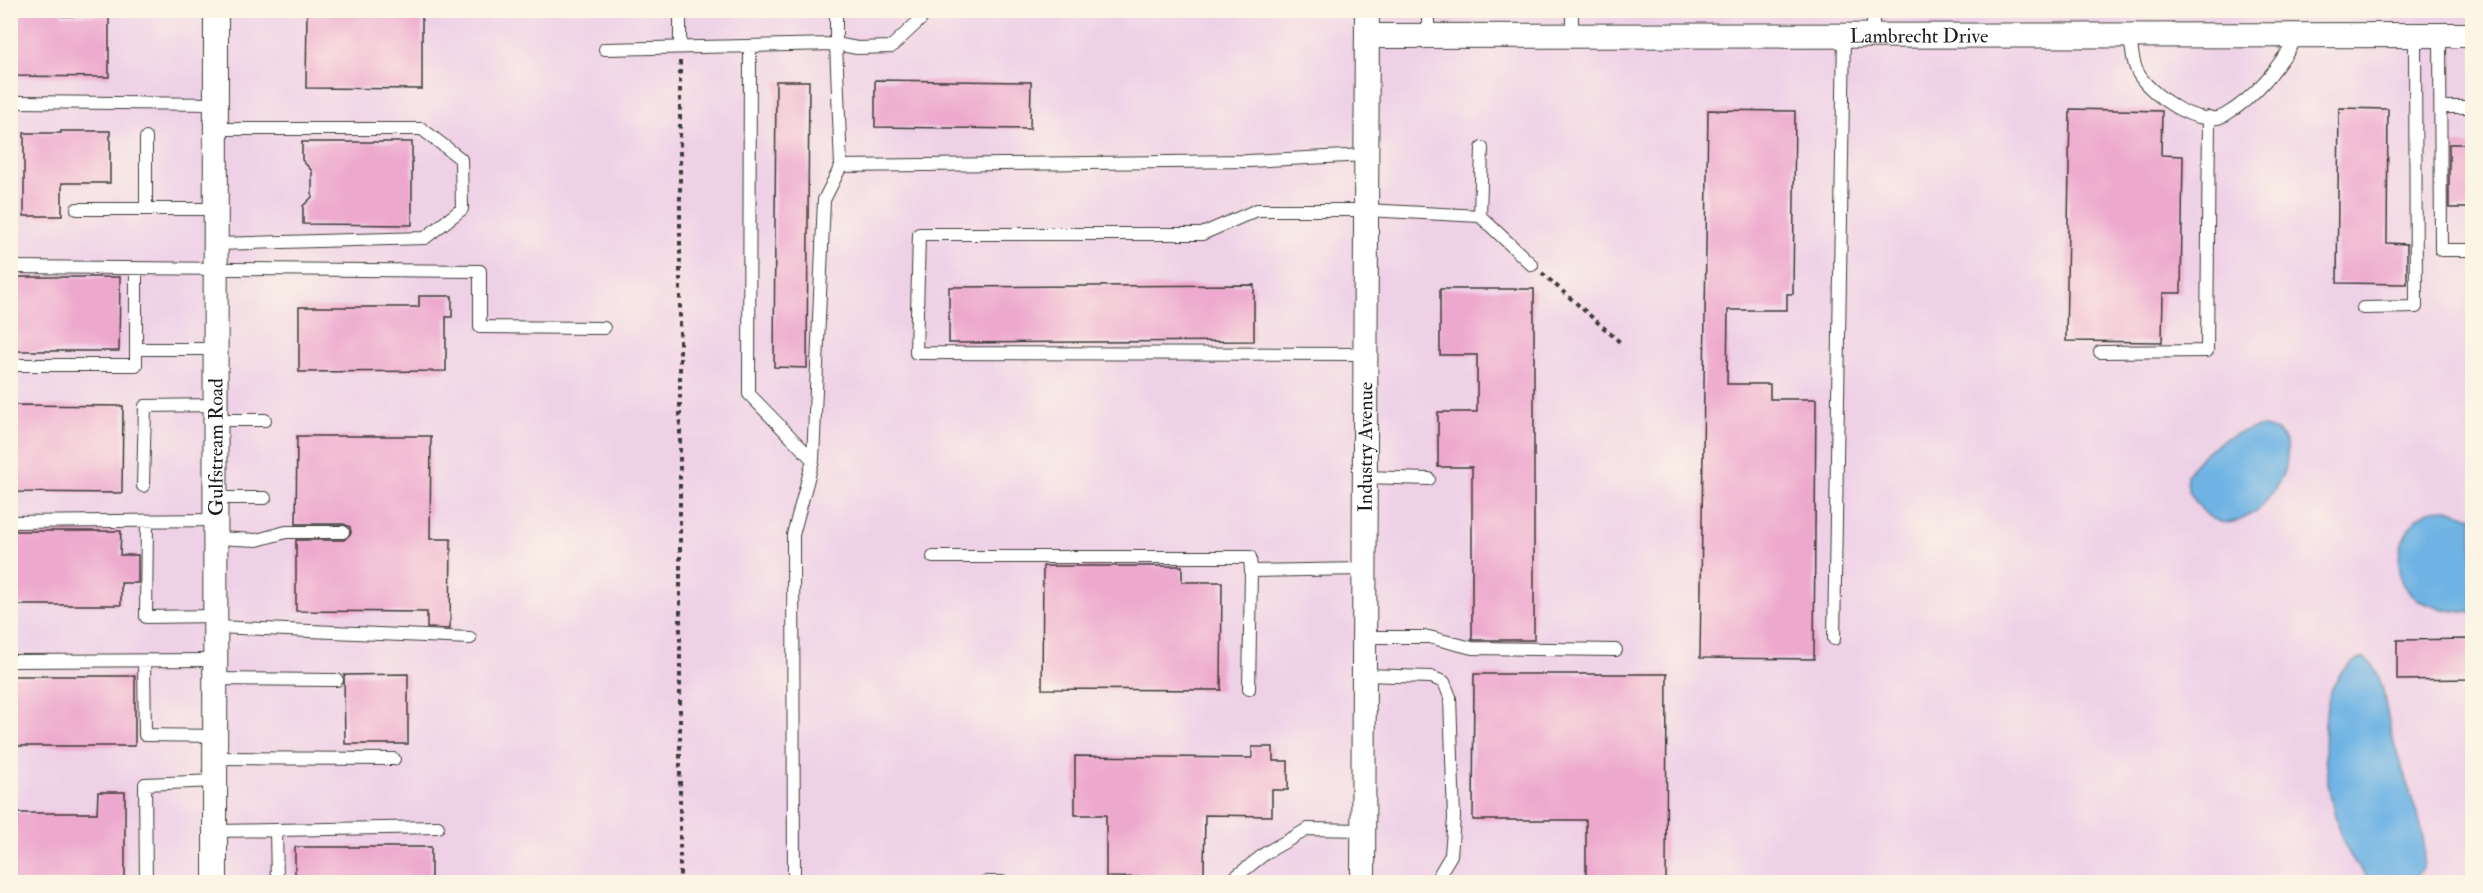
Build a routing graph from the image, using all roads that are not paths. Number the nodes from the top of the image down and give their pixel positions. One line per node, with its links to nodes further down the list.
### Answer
1 (216, 10): 24 (street, Gulfstream Road)
2 (680, 10): 21 (lane)
3 (836, 10): 19 (lane)
4 (921, 10): 19 (lane)
5 (1367, 10): 16 (street, Industry Avenue)
6 (1428, 10): 17 (lane)
7 (1572, 10): 18 (lane)
8 (1873, 10): 10 (lane)
9 (1844, 35): 10 (street, Lambrecht Drive); 18 (street, Lambrecht Drive); 67 (lane)
10 (1873, 35): 11 (street, Lambrecht Drive)
11 (2129, 35): 12 (street, Lambrecht Drive); 27 (lane)
12 (2298, 35): 13 (street, Lambrecht Drive); 27 (lane)
13 (2415, 35): 14 (street, Lambrecht Drive); 43 (lane)
14 (2440, 35): 15 (street, Lambrecht Drive); 26 (lane)
15 (2472, 35)
16 (1367, 36): 17 (street, Lambrecht Drive); 31 (street, Industry Avenue)
17 (1428, 36): 18 (street, Lambrecht Drive)
18 (1572, 36)
19 (836, 44): 20 (lane); 32 (lane)
20 (750, 46): 21 (lane); 52 (lane)
21 (680, 47): 22 (lane)
22 (605, 49)
23 (18, 102): 24 (lane)
24 (216, 104): 28 (street, Gulfstream Road)
25 (2472, 106): 26 (lane)
26 (2441, 107): 38 (lane)
27 (2209, 117): 47 (lane)
28 (216, 129): 35 (street, Gulfstream Road); 39 (lane)
29 (146, 138): 34 (lane)
30 (1482, 148): 37 (lane)
31 (1366, 155): 32 (lane); 36 (street, Industry Avenue)
32 (841, 166): 52 (lane)
33 (77, 209): 34 (lane)
34 (146, 209): 35 (lane)
35 (216, 209): 39 (street, Gulfstream Road)
36 (1366, 210): 37 (lane); 48 (street, Industry Avenue); 48 (lane)
37 (1480, 216): 40 (lane)
38 (2472, 250)
39 (216, 256): 42 (lane); 44 (lane); 45 (street, Gulfstream Road)
40 (1532, 265)
41 (10, 267): 42 (lane)
42 (136, 268): 46 (lane)
43 (2363, 308)
44 (604, 328)
45 (216, 349): 46 (lane); 50 (street, Gulfstream Road)
46 (136, 350): 49 (lane)
47 (2100, 352)
48 (1365, 354): 53 (street, Industry Avenue)
49 (10, 365)
50 (216, 413): 51 (lane); 55 (lane); 57 (street, Gulfstream Road)
51 (265, 420)
52 (813, 460): 84 (lane)
53 (1365, 477): 54 (lane); 62 (street, Industry Avenue)
54 (1429, 479)
55 (143, 486)
56 (265, 498): 57 (lane)
57 (216, 519): 58 (lane); 60 (lane); 64 (street, Gulfstream Road)
58 (147, 521): 59 (lane); 64 (lane)
59 (10, 522)
60 (343, 532)
61 (933, 557): 63 (lane)
62 (1364, 569): 63 (lane); 65 (street, Industry Avenue)
63 (1251, 571): 74 (lane)
64 (216, 621): 66 (lane); 71 (street, Gulfstream Road)
65 (1364, 637): 68 (lane); 72 (street, Industry Avenue)
66 (470, 638)
67 (1834, 639)
68 (1616, 650)
69 (144, 661): 70 (lane); 71 (lane); 75 (lane)
70 (10, 662)
71 (215, 670): 73 (lane); 75 (street, Gulfstream Road)
72 (1363, 675): 79 (street, Industry Avenue); 89 (lane)
73 (337, 680)
74 (1250, 689)
75 (215, 758): 76 (lane); 80 (street, Gulfstream Road); 81 (lane)
76 (394, 759)
77 (438, 827): 78 (lane)
78 (276, 830): 80 (lane); 83 (lane)
79 (1363, 830): 87 (lane); 88 (street, Industry Avenue)
80 (215, 831): 82 (street, Gulfstream Road)
81 (146, 882)
82 (215, 882)
83 (277, 882)
84 (794, 882)
85 (987, 882): 86 (lane)
86 (1002, 882)
87 (1229, 882)
88 (1363, 882)
89 (1435, 882)

